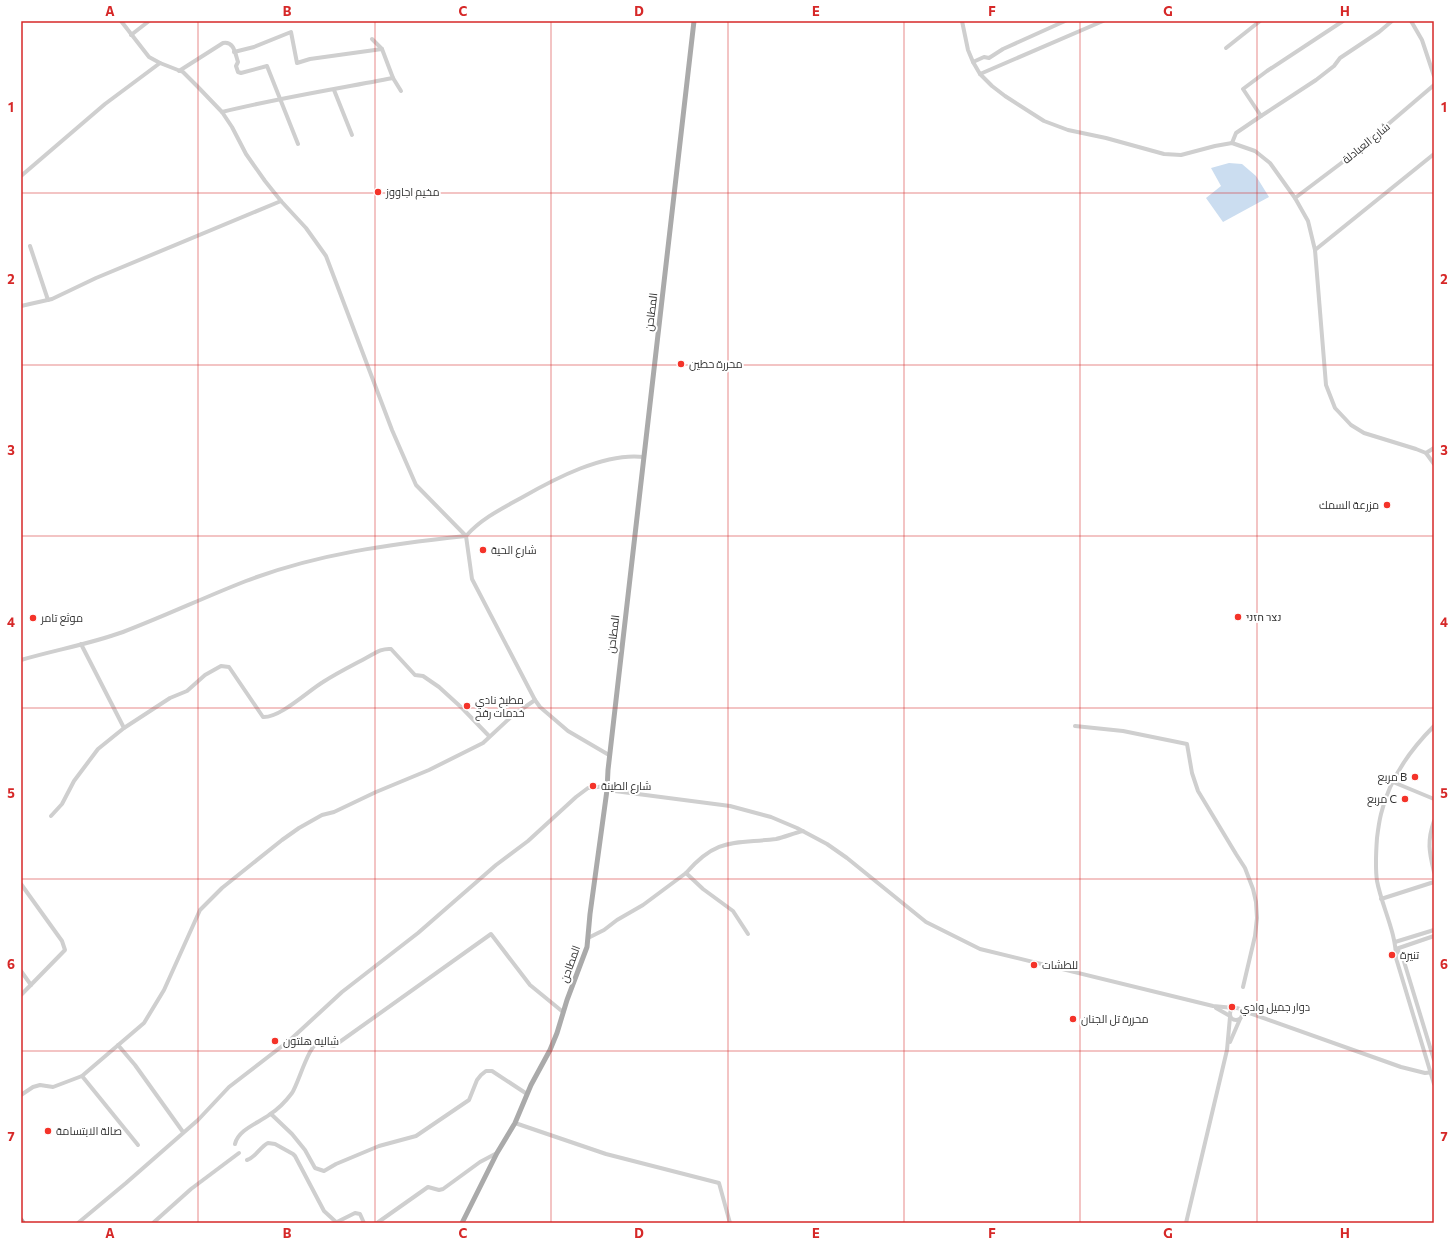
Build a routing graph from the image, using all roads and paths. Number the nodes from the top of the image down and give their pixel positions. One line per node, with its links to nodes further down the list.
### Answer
1 (121, 21): 11 (street)
2 (149, 21): 11 (street)
3 (694, 21): 41 (main road, المطاحن)
4 (962, 21): 16 (street)
5 (1064, 21): 16 (street)
6 (1103, 21): 19 (street)
7 (1260, 21): 13 (street)
8 (1343, 21): 27 (street)
9 (1392, 21): 27 (street)
10 (1411, 21): 20 (street)
11 (131, 35): 17 (street)
12 (372, 39): 14 (street)
13 (1226, 48)
14 (382, 49): 15 (street); 21 (street)
15 (234, 52): 18 (street); 25 (street)
16 (973, 62): 19 (street)
17 (160, 63): 18 (street); 32 (street)
18 (179, 71): 26 (street)
19 (980, 74): 29 (street)
20 (1434, 76)
21 (393, 78): 23 (street); 24 (street)
22 (1434, 85): 33 (street, شارع العبادلة)
23 (334, 90): 25 (street); 28 (street)
24 (401, 91)
25 (280, 99): 26 (street); 30 (street)
26 (222, 112): 34 (street)
27 (1261, 116): 29 (street)
28 (352, 135)
29 (1232, 143): 33 (street)
30 (298, 144)
31 (1434, 154): 36 (street)
32 (21, 176)
33 (1295, 198): 36 (street)
34 (281, 201): 37 (street); 43 (street)
35 (30, 246): 37 (street)
36 (1315, 250): 40 (street)
37 (48, 300): 38 (street)
38 (21, 306)
39 (1434, 448): 40 (street)
40 (1426, 453): 42 (street)
41 (644, 457): 43 (street); 51 (main road, المطاحن)
42 (1434, 464)
43 (466, 536): 44 (street); 46 (street)
44 (81, 644): 45 (street); 49 (street)
45 (21, 660)
46 (535, 700): 50 (street); 51 (street)
47 (1075, 726): 71 (street)
48 (1434, 726): 52 (street)
49 (124, 728): 50 (street); 55 (street)
50 (489, 736): 80 (street)
51 (609, 755): 53 (main road, المطاحن)
52 (1393, 782): 54 (street); 62 (street)
53 (607, 788): 57 (street); 66 (main road, المطاحن); 90 (street)
54 (1434, 799)
55 (51, 816)
56 (1434, 821): 58 (street)
57 (803, 831): 59 (street); 73 (street)
58 (1434, 872)
59 (686, 873): 64 (street); 66 (street)
60 (1434, 882): 62 (street)
61 (21, 884): 70 (street)
62 (1381, 899): 67 (street)
63 (1434, 930): 67 (street)
64 (748, 934)
65 (1434, 936): 68 (street)
66 (588, 938): 76 (main road, المطاحن)
67 (1395, 942): 68 (street)
68 (1396, 949): 82 (street); 83 (street)
69 (21, 973): 70 (street)
70 (32, 985): 72 (street)
71 (1243, 987)
72 (21, 995)
73 (1213, 1006): 74 (street); 78 (street)
74 (1234, 1008): 75 (street); 78 (street)
75 (1241, 1010): 77 (street); 79 (street)
76 (563, 1012): 86 (main road, المطاحن); 88 (street)
77 (1248, 1012): 79 (street); 83 (street)
78 (1230, 1016): 79 (street); 81 (street)
79 (1241, 1018): 81 (street)
80 (118, 1045): 84 (street); 90 (street)
81 (1227, 1050): 105 (street)
82 (1434, 1060)
83 (1432, 1073): 85 (street)
84 (82, 1076): 87 (street); 92 (street)
85 (1434, 1084)
86 (527, 1094): 88 (street); 89 (main road, المطاحن)
87 (21, 1095)
88 (270, 1114): 91 (street)
89 (515, 1123): 94 (main road, المطاحن); 104 (street)
90 (183, 1132): 98 (street)
91 (235, 1144)
92 (138, 1145)
93 (239, 1153): 99 (street)
94 (497, 1153): 102 (street); 103 (main road, المطاحن)
95 (248, 1160): 100 (street)
96 (21, 1220): 97 (main road)
97 (23, 1223)
98 (78, 1223)
99 (153, 1223)
100 (336, 1223): 101 (street)
101 (364, 1223)
102 (377, 1223)
103 (462, 1223)
104 (730, 1223)
105 (1186, 1223)

